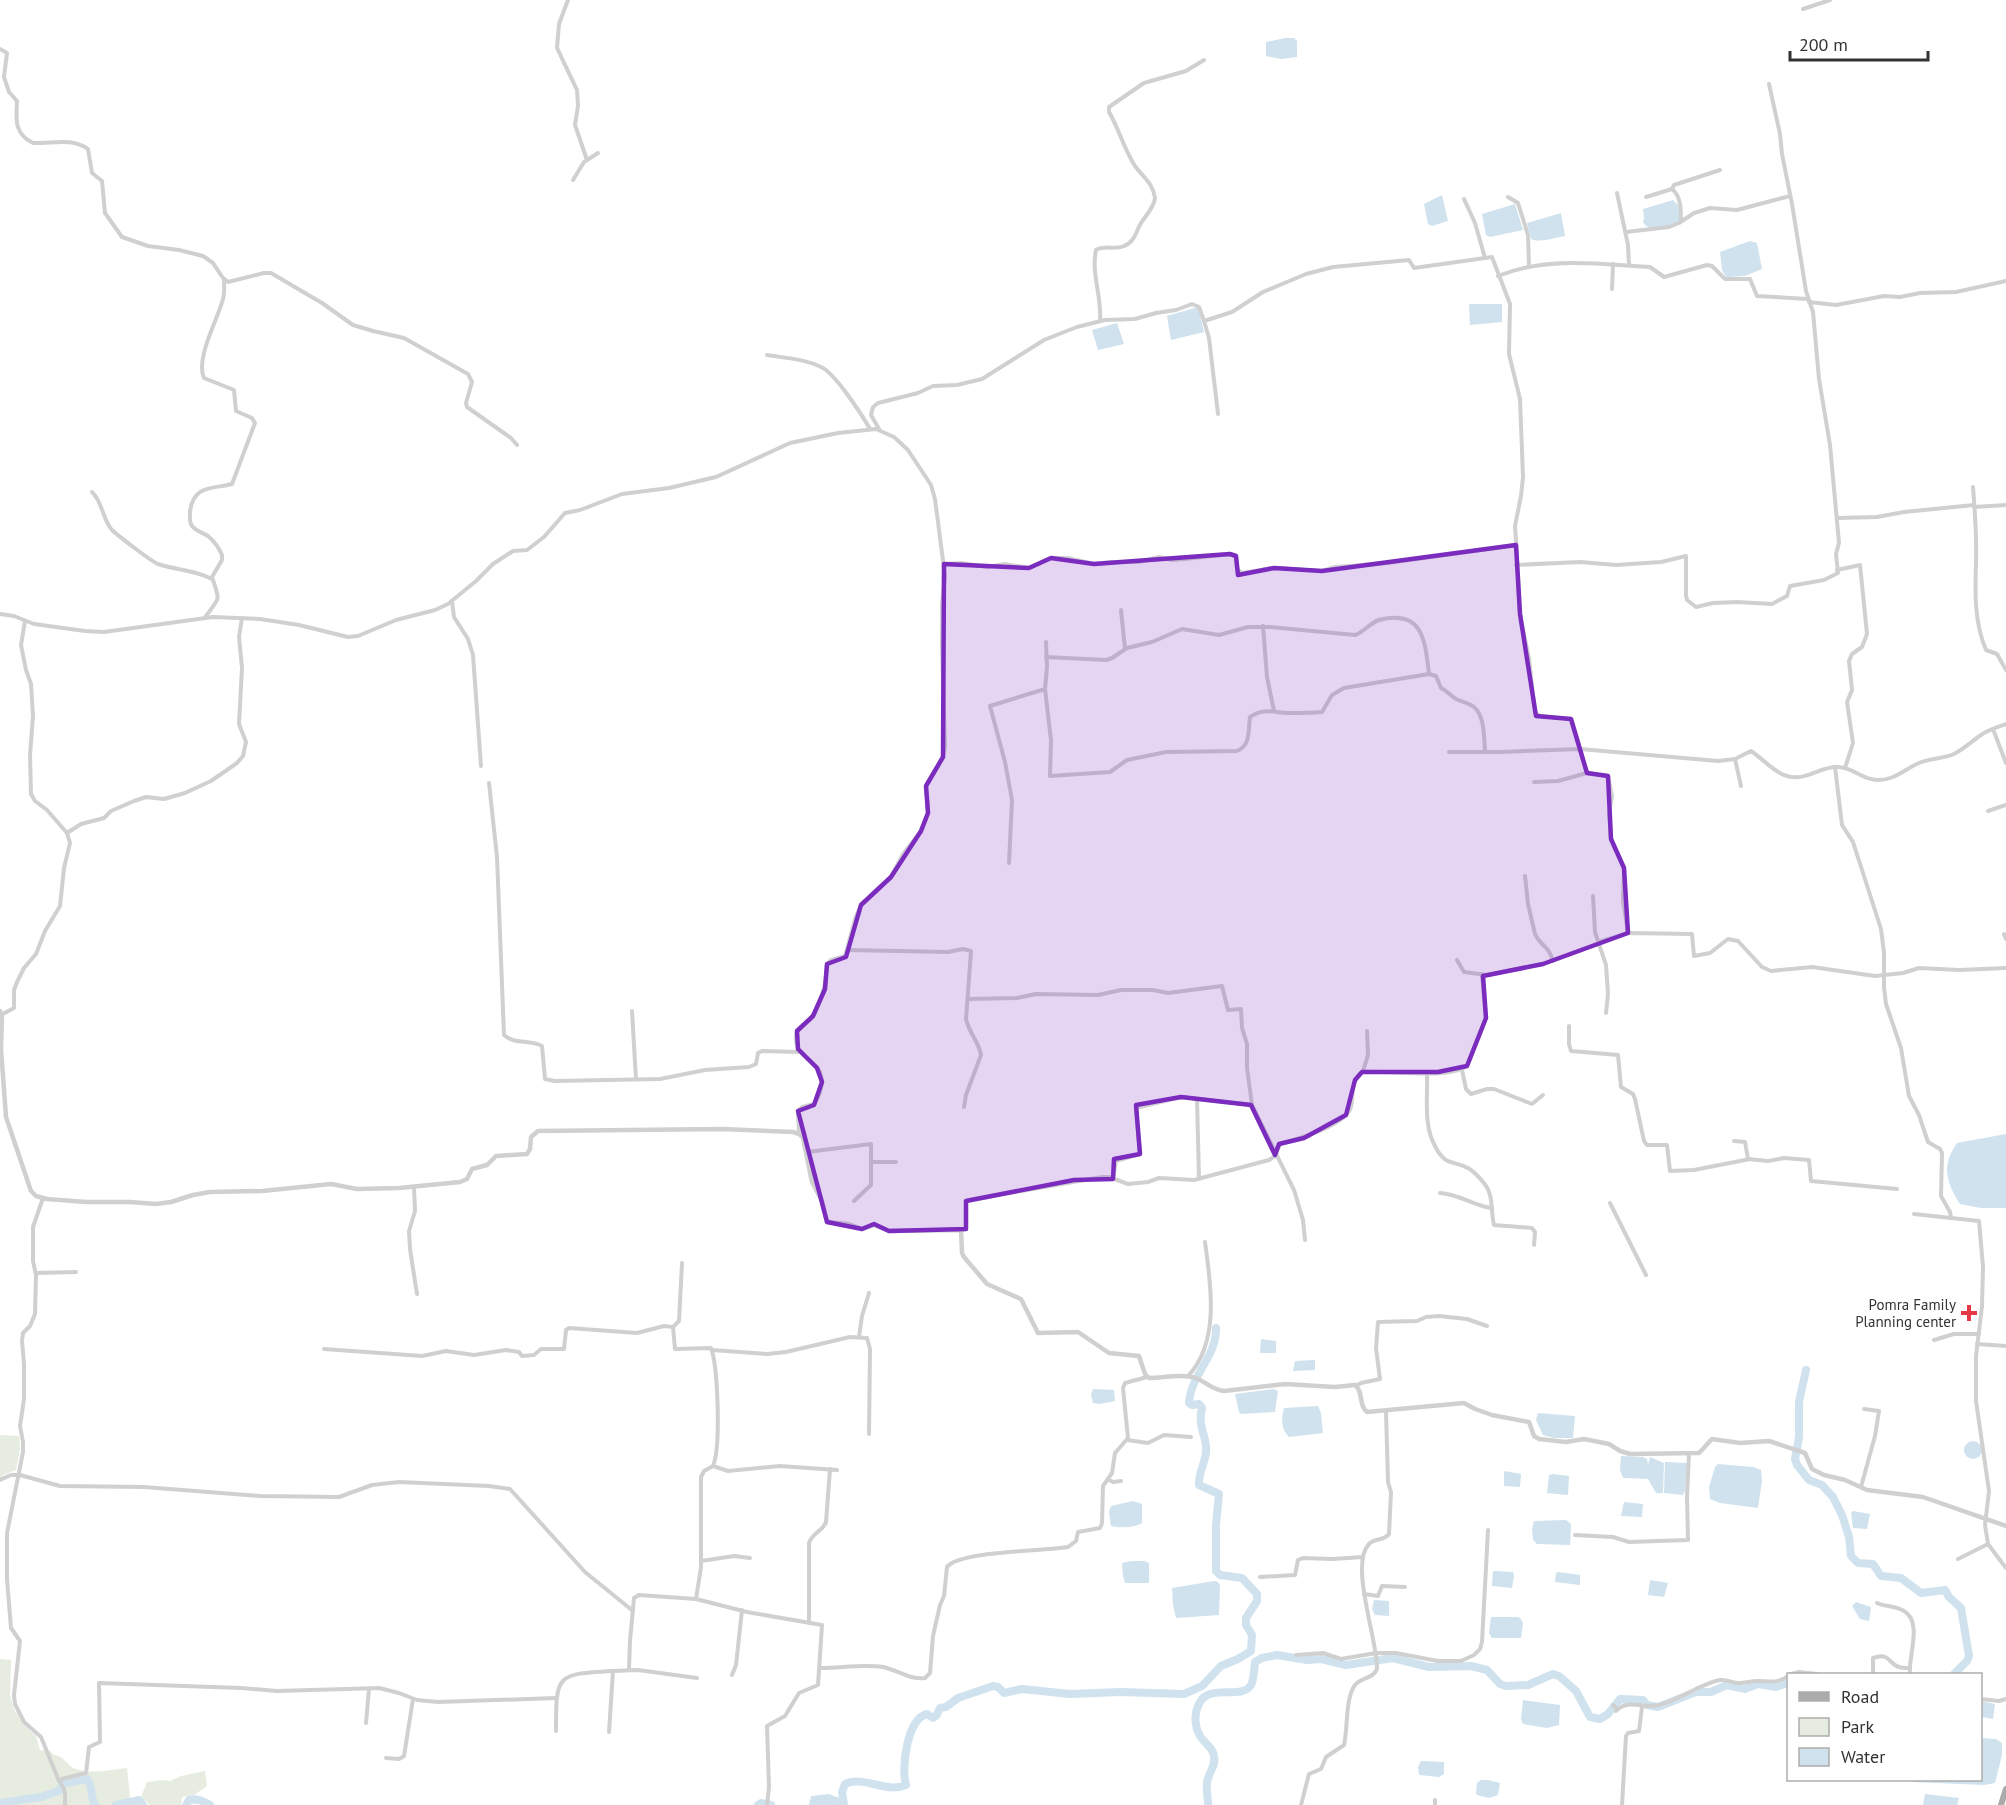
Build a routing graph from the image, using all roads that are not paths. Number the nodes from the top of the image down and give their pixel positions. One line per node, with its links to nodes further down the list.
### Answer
1 (568, 0): 8 (street)
2 (1830, 0): 3 (street)
3 (1803, 9)
4 (0, 49): 24 (street)
5 (1204, 60): 28 (street)
6 (1768, 84): 13 (street)
7 (598, 153): 8 (street)
8 (586, 160): 10 (street)
9 (1720, 170): 11 (street)
10 (573, 180)
11 (1672, 189): 15 (street); 17 (street)
12 (1617, 193): 18 (street)
13 (1790, 196): 17 (street); 27 (street)
14 (1508, 197): 22 (street)
15 (1646, 197)
16 (1464, 199): 19 (street)
17 (1681, 220): 18 (street)
18 (1626, 232): 21 (street)
19 (1485, 258): 23 (street); 29 (street)
20 (1613, 264): 21 (street); 22 (street); 26 (street)
21 (1629, 265): 27 (street)
22 (1529, 266): 23 (street)
23 (1498, 276): 40 (street)
24 (224, 279): 34 (street); 44 (street)
25 (2006, 281): 27 (street)
26 (1612, 289)
27 (1808, 301): 39 (street)
28 (1101, 321): 29 (street); 33 (street)
29 (1204, 321): 31 (street)
30 (767, 355): 32 (street)
31 (1218, 414)
32 (870, 429): 33 (street); 45 (street)
33 (879, 430): 41 (street)
34 (517, 445)
35 (1973, 487): 38 (street)
36 (92, 492): 44 (street)
37 (2006, 505): 38 (street)
38 (1974, 506): 39 (street); 55 (street)
39 (1837, 518): 43 (street)
40 (1516, 545): 41 (street); 42 (street)
41 (944, 564): 81 (street)
42 (1517, 565): 43 (street); 61 (street)
43 (1838, 570): 68 (street)
44 (212, 579): 48 (street)
45 (452, 601): 49 (street); 66 (street)
46 (1121, 610): 53 (street)
47 (0, 614): 50 (street)
48 (206, 617): 49 (street); 50 (street)
49 (242, 618): 75 (street)
50 (24, 621): 75 (street)
51 (1263, 626): 53 (street); 56 (street); 58 (street)
52 (1046, 642): 54 (street)
53 (1125, 650): 54 (street)
54 (1046, 657): 57 (street)
55 (2006, 670)
56 (1429, 674): 58 (street); 63 (street)
57 (1044, 689): 58 (street); 76 (street)
58 (1274, 711)
59 (2006, 724): 60 (street)
60 (1993, 729): 65 (street); 68 (street)
61 (1579, 749): 63 (street); 64 (street); 69 (street)
62 (1449, 752): 63 (street)
63 (1485, 752)
64 (1735, 759): 67 (street); 72 (street)
65 (2006, 763)
66 (481, 765)
67 (1835, 767): 68 (street); 86 (street)
68 (1845, 768)
69 (1587, 773): 70 (street); 79 (street)
70 (1534, 782)
71 (489, 783): 97 (street)
72 (1741, 786)
73 (2006, 805): 74 (street)
74 (1988, 811)
75 (67, 833): 89 (street)
76 (1009, 863)
77 (1525, 876): 83 (street)
78 (1593, 896): 80 (street)
79 (1628, 933): 80 (street); 86 (street)
80 (1599, 943): 83 (street); 90 (street)
81 (847, 950): 87 (street); 93 (street)
82 (1457, 960): 85 (street)
83 (1553, 961): 85 (street)
84 (2006, 968): 86 (street)
85 (1482, 975): 94 (street)
86 (1884, 976): 119 (street)
87 (968, 999): 100 (street); 101 (street)
88 (632, 1011): 97 (street)
89 (1, 1013): 114 (street)
90 (1606, 1013)
91 (1569, 1026): 106 (street)
92 (1367, 1031): 95 (street)
93 (799, 1052): 97 (street); 102 (street)
94 (1462, 1070): 96 (street); 98 (street)
95 (1362, 1072): 96 (street); 105 (street)
96 (1427, 1072): 117 (street)
97 (636, 1079)
98 (1543, 1095)
99 (1197, 1099): 100 (street); 109 (street); 110 (street)
100 (1252, 1105): 105 (street)
101 (964, 1107)
102 (799, 1134): 104 (street); 111 (street)
103 (1734, 1141): 106 (street)
104 (807, 1152): 107 (street); 120 (street)
105 (1275, 1155): 110 (street); 121 (street)
106 (1750, 1159): 112 (street)
107 (871, 1162): 108 (street); 115 (street)
108 (896, 1162)
109 (1113, 1179): 110 (street); 120 (street)
110 (1199, 1179)
111 (414, 1187): 114 (street); 129 (street)
112 (1897, 1189)
113 (1440, 1193): 117 (street)
114 (43, 1198): 126 (street)
115 (854, 1201)
116 (1610, 1203): 127 (street)
117 (1492, 1208): 123 (street)
118 (1914, 1214): 119 (street)
119 (1950, 1218): 132 (street)
120 (961, 1230): 139 (street)
121 (1305, 1240)
122 (1205, 1242): 140 (street)
123 (1534, 1245)
124 (682, 1263): 131 (street)
125 (76, 1272): 126 (street)
126 (36, 1273): 151 (street)
127 (1646, 1275)
128 (869, 1293): 133 (street)
129 (417, 1294)
130 (1487, 1326): 141 (street)
131 (673, 1328): 137 (street); 138 (street)
132 (1978, 1334): 134 (street); 135 (street)
133 (859, 1337): 138 (street); 144 (street)
134 (1935, 1340)
135 (1977, 1344): 136 (street); 156 (street)
136 (2006, 1346)
137 (324, 1349)
138 (712, 1350): 148 (street)
139 (1147, 1377): 140 (street); 146 (street)
140 (1189, 1377): 141 (street)
141 (1356, 1386): 143 (street)
142 (1864, 1409): 155 (street)
143 (1386, 1412): 147 (street); 161 (street)
144 (869, 1434)
145 (1191, 1437): 146 (street)
146 (1127, 1440): 153 (street)
147 (1689, 1453): 155 (street); 159 (street)
148 (713, 1466): 149 (street); 164 (street)
149 (830, 1469): 150 (street); 173 (street)
150 (837, 1470)
151 (18, 1475): 152 (street); 172 (street); 196 (street)
152 (0, 1480)
153 (1109, 1480): 154 (street); 176 (street)
154 (1122, 1481)
155 (1861, 1487): 156 (street)
156 (1985, 1519): 157 (street); 160 (street)
157 (2006, 1526)
158 (1488, 1530): 175 (street)
159 (1575, 1535)
160 (1988, 1544): 163 (street); 165 (street)
161 (1364, 1557): 166 (street); 168 (street)
162 (750, 1558): 164 (street)
163 (1958, 1559)
164 (701, 1561): 169 (street)
165 (2006, 1568)
166 (1260, 1577)
167 (1405, 1587): 168 (street)
168 (1364, 1594): 175 (street)
169 (696, 1599): 171 (street); 172 (street)
170 (1877, 1603): 177 (street)
171 (742, 1610): 173 (street); 182 (street)
172 (633, 1611): 178 (street)
173 (808, 1623): 176 (street)
174 (1296, 1655): 175 (street)
175 (1376, 1655): 200 (street)
176 (820, 1668): 198 (street)
177 (1909, 1668): 180 (street); 181 (street)
178 (629, 1670): 179 (street); 184 (street)
179 (613, 1671): 187 (street); 194 (street)
180 (1873, 1673)
181 (1910, 1673)
182 (732, 1675)
183 (1787, 1677): 190 (street)
184 (697, 1678)
185 (369, 1689): 186 (street); 192 (street); 196 (street)
186 (413, 1698): 187 (street); 195 (street)
187 (556, 1698): 193 (street)
188 (1982, 1699): 189 (street)
189 (2006, 1699)
190 (1642, 1707): 191 (street); 201 (street)
191 (1615, 1708)
192 (366, 1723)
193 (556, 1731)
194 (609, 1732)
195 (386, 1758)
196 (61, 1783): 199 (street)
197 (2006, 1789): 202 (main road)
198 (768, 1802)
199 (64, 1805)
200 (1301, 1805)
201 (1622, 1805)
202 (2001, 1805)

